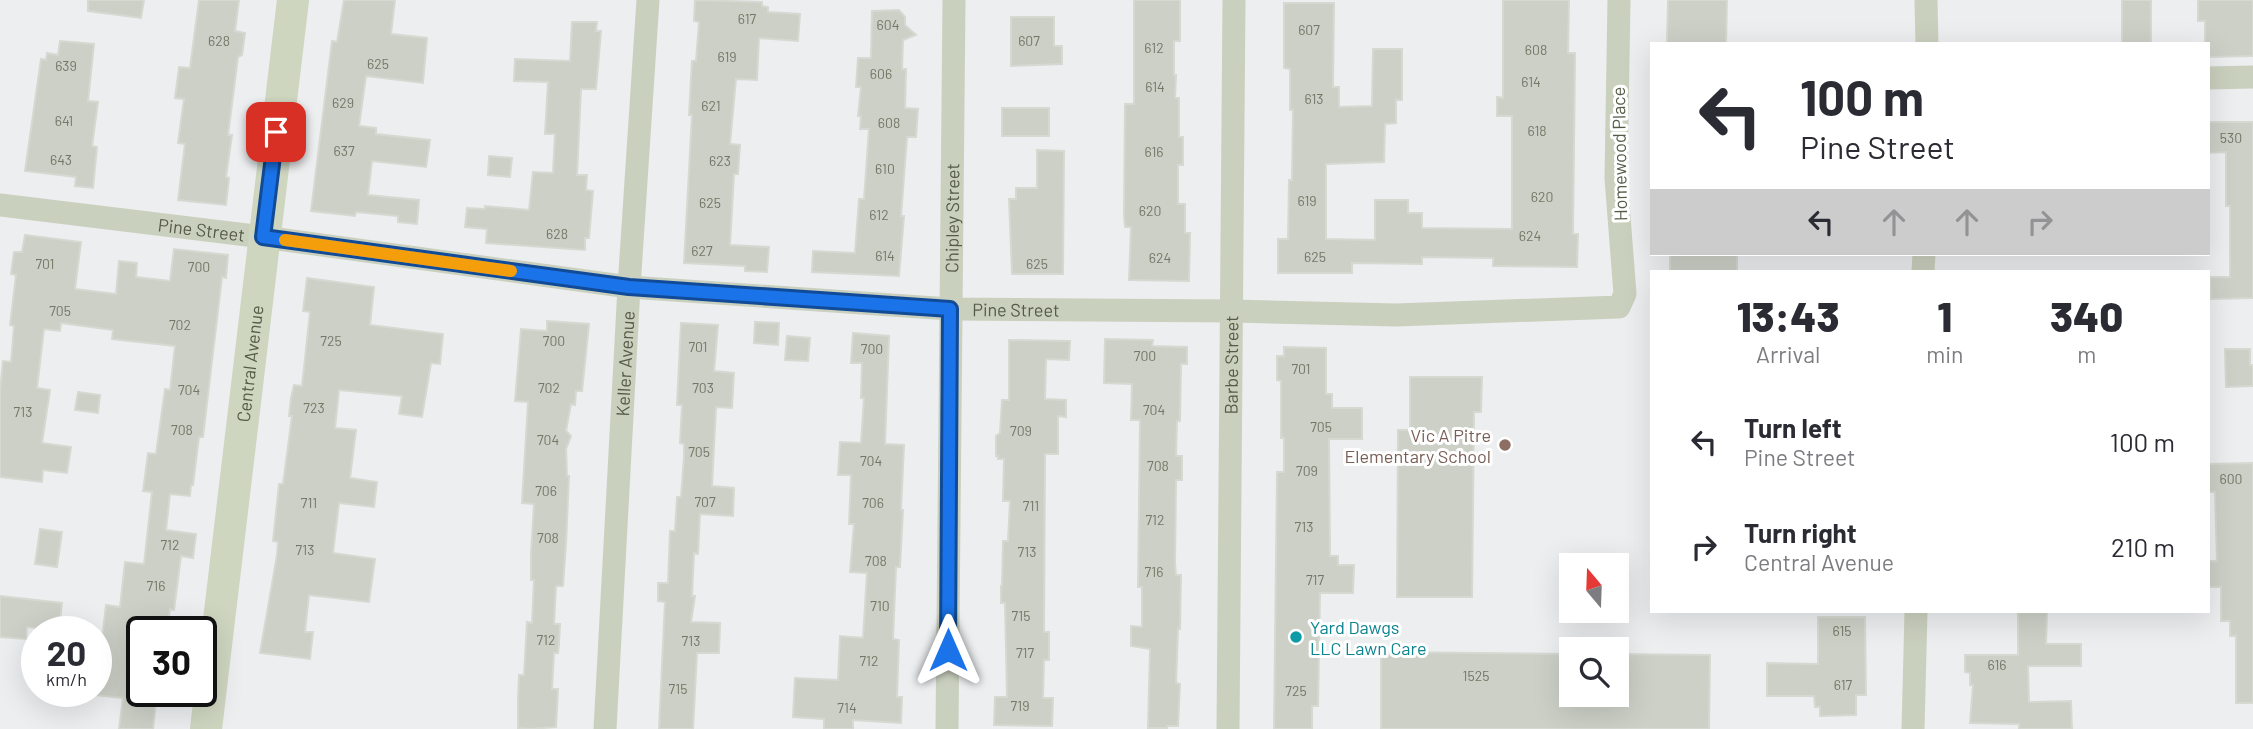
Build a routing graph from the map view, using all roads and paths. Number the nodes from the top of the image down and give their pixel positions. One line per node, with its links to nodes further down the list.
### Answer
1 (293, 0): 11 (street, Central Avenue)
2 (648, 0): 12 (street, Keller Avenue)
3 (954, 0): 14 (street, Chipley Street)
4 (1234, 0): 15 (street, Barbe Street)
5 (1619, 0): 13 (street, Homewood Place)
6 (1926, 0): 7 (street)
7 (1927, 42)
8 (2253, 77): 9 (street)
9 (2210, 78)
10 (0, 205): 11 (street, Pine Street)
11 (263, 237): 12 (street, Pine Street); 17 (street, Central Avenue)
12 (629, 287): 14 (street, Pine Street); 18 (street, Keller Avenue)
13 (1619, 307): 15 (street, Pine Street)
14 (950, 309): 15 (street, Pine Street); 19 (street, Chipley Street)
15 (1233, 311): 20 (street, Barbe Street)
16 (1916, 613): 21 (street)
17 (206, 729)
18 (605, 729)
19 (947, 729)
20 (1228, 729)
21 (1913, 729)

